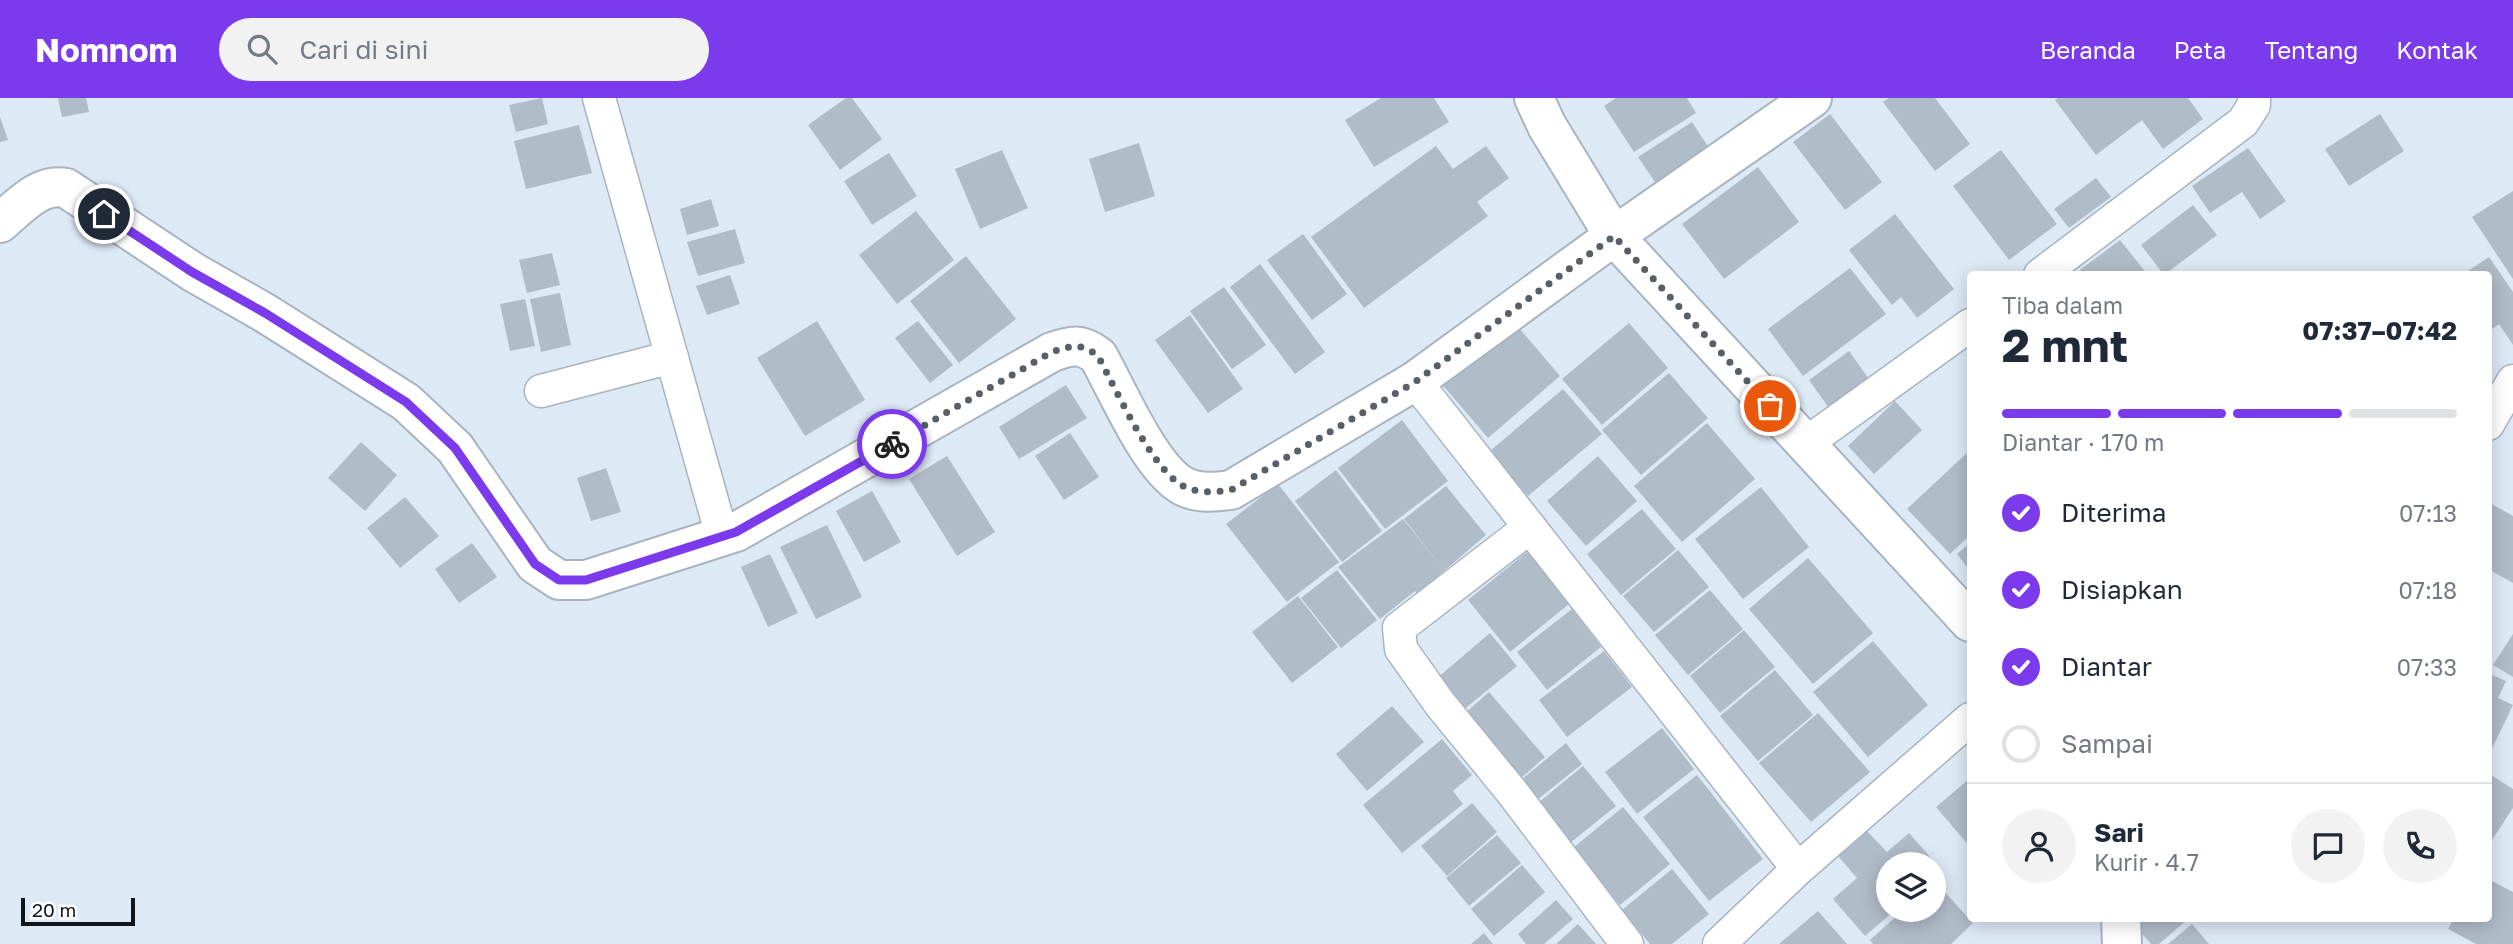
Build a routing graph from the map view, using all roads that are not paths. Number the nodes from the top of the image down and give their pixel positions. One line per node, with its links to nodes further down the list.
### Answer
1 (599, 98): 9 (street)
2 (1534, 98): 6 (street)
3 (1812, 98): 6 (street)
4 (2253, 98): 7 (street)
5 (0, 223): 16 (street)
6 (1614, 236): 10 (street); 14 (street)
7 (2045, 271)
8 (1967, 327): 14 (street)
9 (672, 357): 12 (street); 16 (street)
10 (1415, 382): 15 (street); 16 (street)
11 (2513, 382): 13 (street)
12 (541, 391)
13 (2492, 417)
14 (1805, 444): 17 (street)
15 (1530, 527): 19 (street); 22 (street)
16 (722, 536)
17 (1967, 619)
18 (1967, 722): 19 (street)
19 (1798, 869): 21 (street)
20 (2121, 922): 23 (street)
21 (1722, 943)
22 (1627, 944)
23 (2122, 944)

